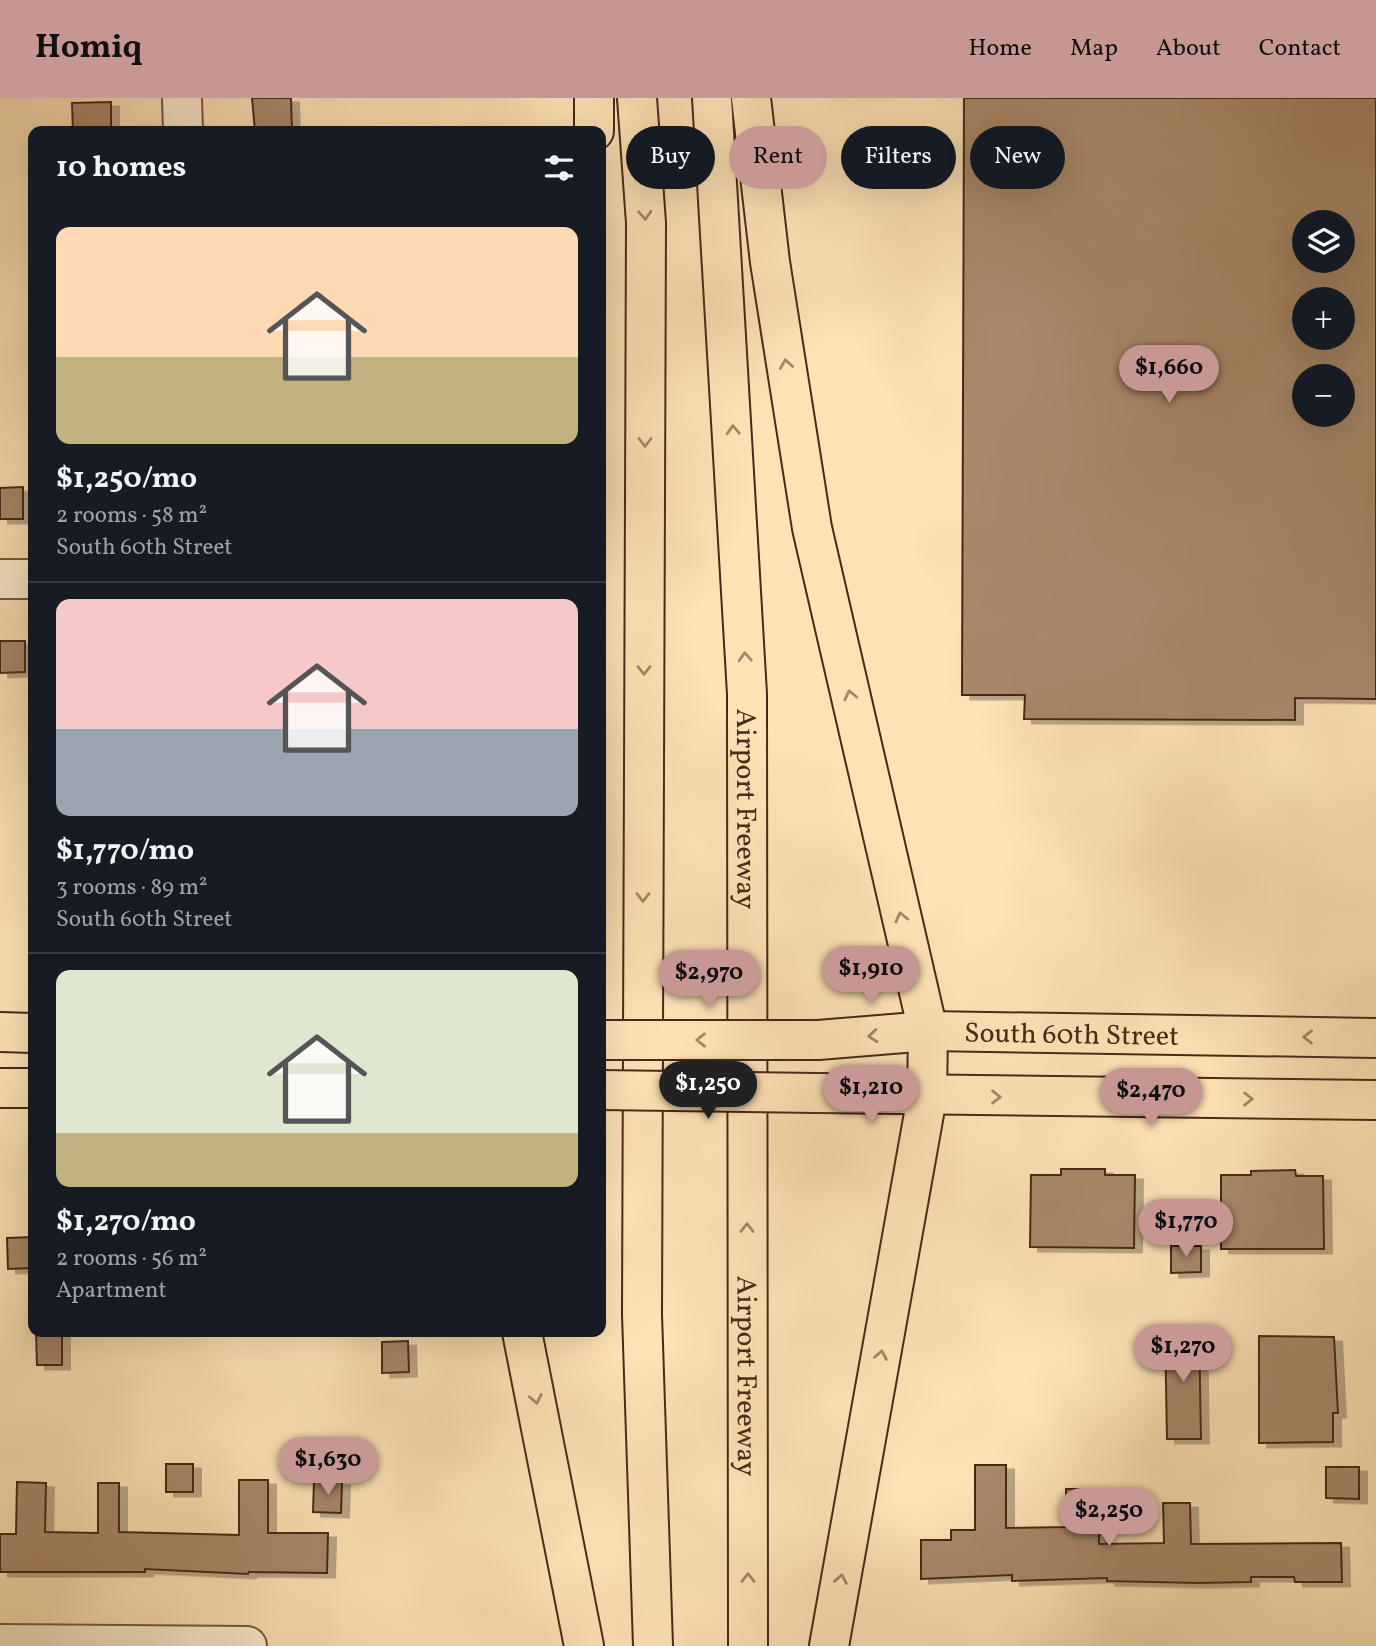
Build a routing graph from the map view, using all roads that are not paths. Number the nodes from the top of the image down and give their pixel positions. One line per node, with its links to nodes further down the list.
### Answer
1 (182, 98): 6 (street)
2 (594, 98): 7 (main road)
3 (637, 98): 25 (main road, one-way to 25)
4 (712, 98): 26 (main road, Airport Freeway, one-way to 4)
5 (751, 98): 10 (main road, one-way to 5)
6 (183, 126)
7 (594, 126)
8 (0, 579): 9 (street)
9 (28, 579)
10 (928, 1031): 13 (main road, South 60th Street, one-way to 10); 14 (main road, South 60th Street, one-way to 14, bridge); 18 (main road)
11 (0, 1032): 12 (main road)
12 (28, 1033)
13 (1376, 1038)
14 (606, 1040)
15 (0, 1088): 16 (main road)
16 (28, 1088)
17 (606, 1090): 18 (main road, bridge)
18 (927, 1097): 19 (main road, one-way to 19); 27 (main road, one-way to 18)
19 (1376, 1100)
20 (523, 1337): 24 (main road, one-way to 24)
21 (0, 1644): 22 (street)
22 (216, 1646): 23 (street)
23 (247, 1646)
24 (584, 1646)
25 (653, 1646)
26 (748, 1646)
27 (829, 1646)

